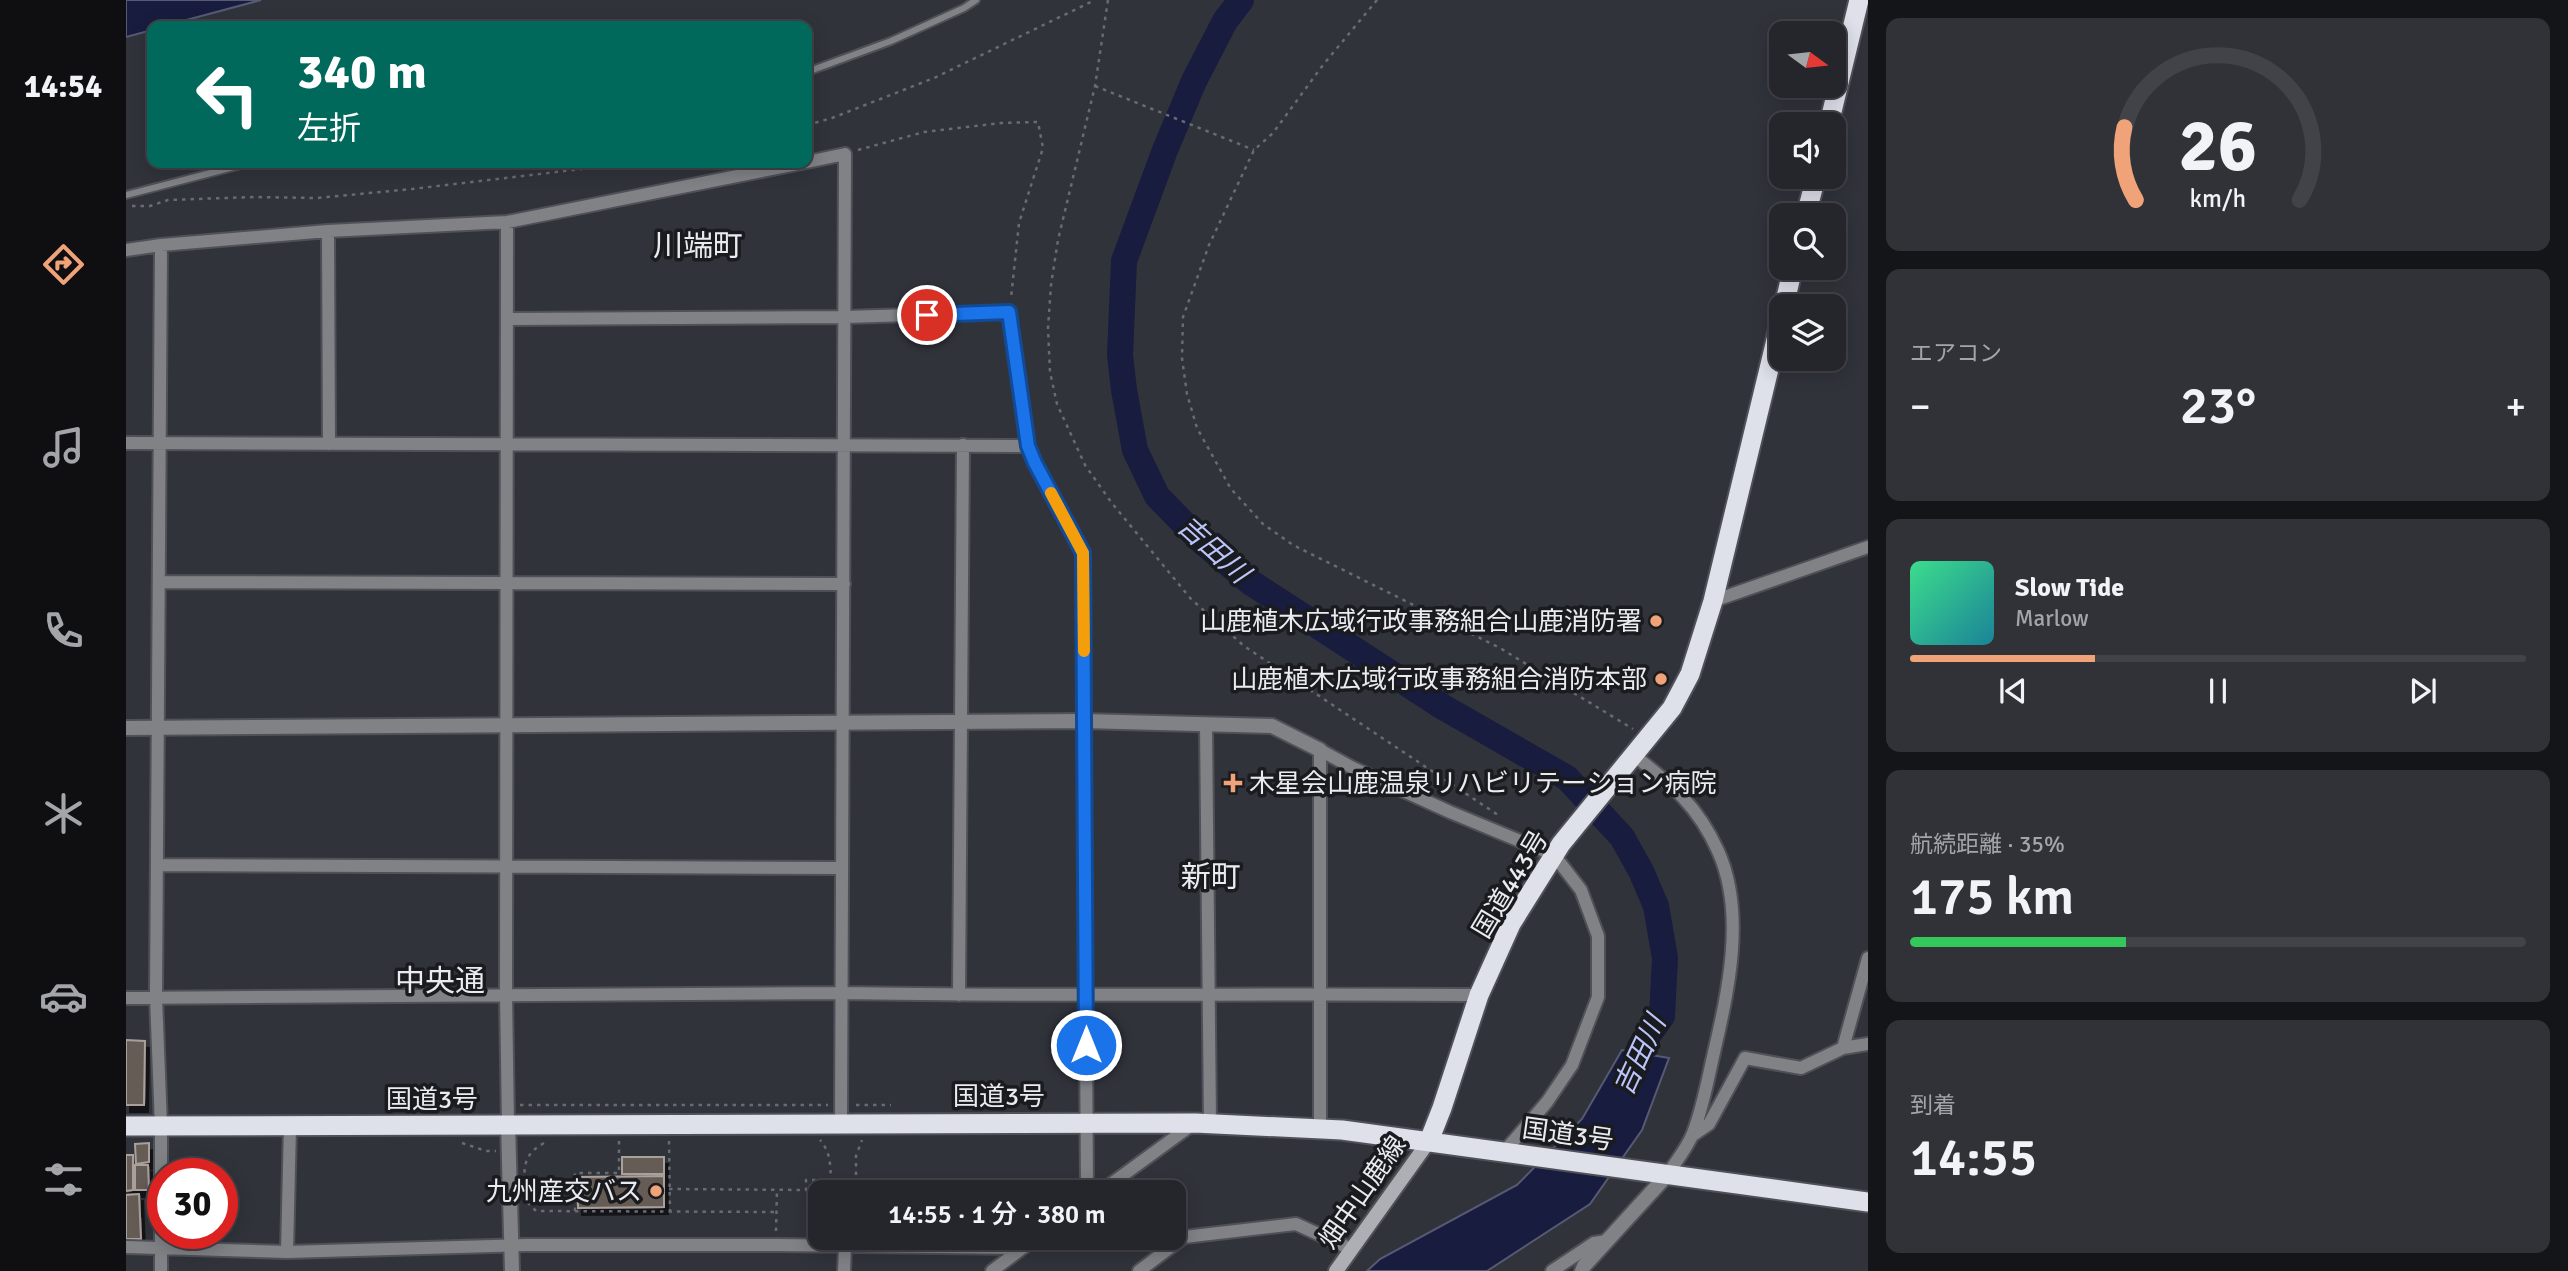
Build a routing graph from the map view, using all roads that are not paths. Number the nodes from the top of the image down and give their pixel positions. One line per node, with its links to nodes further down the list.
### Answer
1 (976, 0): 3 (lane)
2 (1859, 0): 4 (highway)
3 (812, 70)
4 (1832, 112)
5 (812, 161): 13 (street)
6 (230, 168): 8 (lane)
7 (777, 168): 9 (street)
8 (126, 195)
9 (508, 222): 10 (street); 14 (street)
10 (328, 231): 11 (street); 18 (street)
11 (161, 245): 12 (street); 17 (street)
12 (126, 250)
13 (845, 317): 14 (street); 20 (street); 22 (street)
14 (507, 319): 19 (street)
15 (1769, 369): 27 (highway, 国道443号)
16 (126, 443): 17 (street)
17 (160, 444): 18 (street); 24 (street)
18 (329, 444): 19 (street)
19 (507, 444): 20 (street); 25 (street)
20 (844, 445): 21 (street); 26 (street)
21 (963, 446): 22 (street); 29 (street)
22 (1028, 446): 28 (street)
23 (1868, 547): 27 (street)
24 (159, 582): 25 (street); 33 (street)
25 (507, 583): 26 (street); 32 (street)
26 (844, 584): 30 (street)
27 (1713, 601): 36 (highway, 国道443号)
28 (1083, 721): 29 (street); 31 (street); 43 (street)
29 (961, 722): 30 (street); 47 (street)
30 (843, 723): 32 (street); 40 (street)
31 (1206, 724): 35 (street); 44 (street)
32 (507, 725): 33 (street); 39 (street)
33 (158, 727): 34 (street); 38 (street)
34 (126, 728)
35 (1320, 750): 37 (street); 45 (street)
36 (1635, 756): 37 (highway, 国道443号); 61 (street)
37 (1558, 850): 48 (highway, 国道443号); 63 (street)
38 (157, 865): 39 (street); 49 (street)
39 (507, 867): 40 (street); 46 (street)
40 (842, 868): 42 (street)
41 (1868, 958): 52 (street)
42 (842, 993): 46 (street); 47 (street); 53 (street)
43 (1085, 993): 44 (street); 47 (street); 54 (street)
44 (1208, 993): 45 (street); 55 (street)
45 (1321, 993): 48 (street); 60 (street)
46 (506, 995): 49 (street); 56 (street)
47 (959, 995)
48 (1479, 995): 62 (highway, 国道443号)
49 (156, 997): 50 (street); 58 (street)
50 (126, 998)
51 (1868, 1044): 52 (street)
52 (1843, 1048): 61 (street)
53 (846, 1121): 54 (highway, 国道3号); 56 (highway, 国道3号)
54 (1086, 1122): 55 (highway, 国道3号); 66 (street)
55 (1202, 1123): 60 (highway, 国道3号); 67 (street)
56 (509, 1124): 59 (highway, 国道3号); 70 (street)
57 (126, 1126): 58 (highway, 国道3号)
58 (161, 1126): 59 (highway, 国道3号); 64 (street)
59 (290, 1126): 79 (street)
60 (1320, 1129): 62 (highway, 国道3号)
61 (1693, 1135): 65 (street)
62 (1429, 1141): 63 (highway, 国道3号); 76 (main road, 畑中山鹿線)
63 (1504, 1152): 65 (highway, 国道3号)
64 (161, 1158)
65 (1668, 1174): 68 (highway, 国道3号); 69 (street)
66 (1087, 1180)
67 (1118, 1180)
68 (1868, 1202)
69 (1607, 1241): 86 (street); 87 (street)
70 (511, 1245): 71 (street); 79 (street); 81 (street)
71 (808, 1245)
72 (126, 1247): 73 (street)
73 (147, 1247)
74 (161, 1249): 80 (street)
75 (211, 1249): 79 (street)
76 (1351, 1249): 84 (street); 85 (main road, 畑中山鹿線)
77 (845, 1250): 82 (street)
78 (1020, 1250): 83 (street)
79 (287, 1252)
80 (161, 1271)
81 (512, 1271)
82 (845, 1271)
83 (992, 1271)
84 (1139, 1271)
85 (1336, 1271)
86 (1552, 1271)
87 (1582, 1271)

